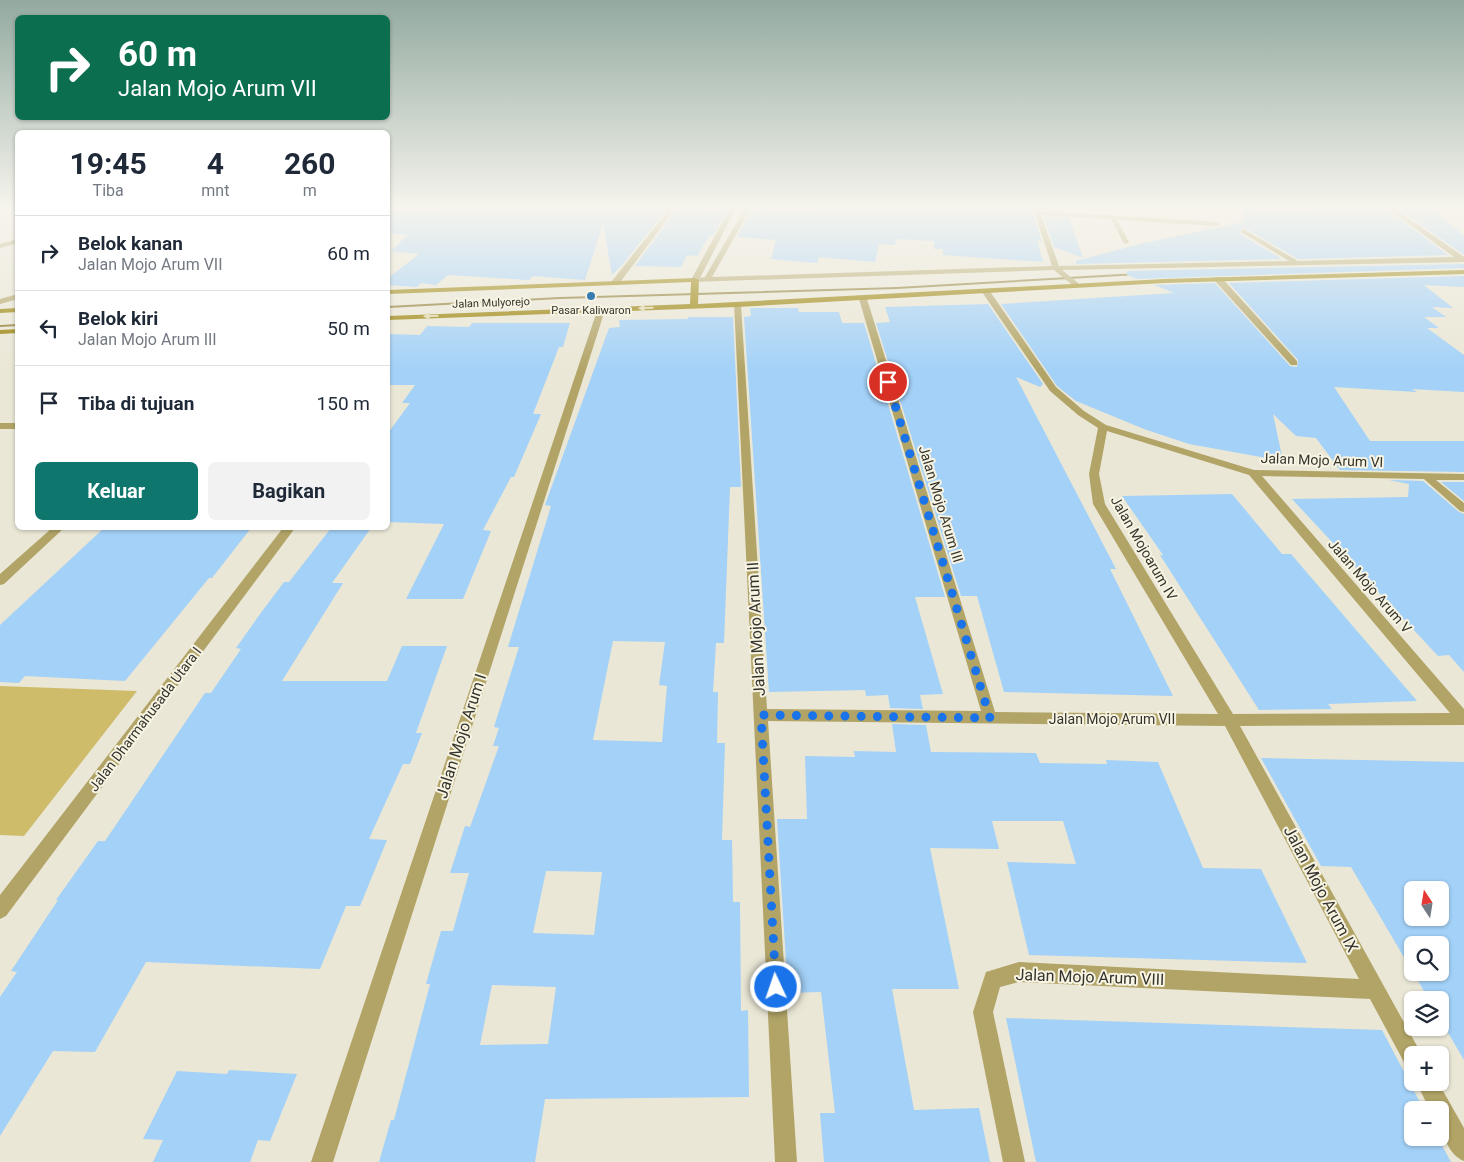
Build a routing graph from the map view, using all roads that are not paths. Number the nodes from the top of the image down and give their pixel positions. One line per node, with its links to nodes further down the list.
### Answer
1 (631, 262): 13 (street)
2 (706, 262): 14 (street)
3 (717, 262): 12 (street)
4 (1055, 262): 8 (street)
5 (1292, 262): 7 (street)
6 (1374, 262): 7 (street)
7 (1296, 265): 8 (street); 10 (street)
8 (1057, 269): 12 (street); 15 (street)
9 (1464, 272): 10 (main road, Jalan Mulyorejo)
10 (1306, 275): 11 (main road, Jalan Mulyorejo)
11 (1218, 279): 15 (main road, Jalan Mulyorejo); 29 (street)
12 (707, 280): 14 (street)
13 (615, 283): 14 (main road); 16 (main road)
14 (695, 283): 22 (main road)
15 (1076, 286): 17 (main road, Jalan Mulyorejo)
16 (390, 292)
17 (988, 295): 19 (main road, Jalan Mulyorejo); 32 (street)
18 (15, 297): 20 (street)
19 (863, 299): 21 (main road, Jalan Mulyorejo); 41 (street, Jalan Mojo Arum III)
20 (0, 302)
21 (737, 305): 22 (main road, Jalan Mulyorejo); 40 (street, Jalan Mojo Arum II)
22 (694, 306): 24 (main road, Jalan Mulyorejo, one-way to 24)
23 (15, 310): 25 (main road)
24 (601, 310): 26 (main road, Jalan Mulyorejo, one-way to 26); 49 (street, Jalan Mojo Arum I)
25 (0, 311)
26 (390, 318)
27 (15, 331): 28 (main road)
28 (0, 332)
29 (1294, 363)
30 (0, 426): 31 (street)
31 (15, 426)
32 (1103, 427): 33 (street, Jalan Mojo Arum VI); 43 (street, Jalan Mojoarum IV)
33 (1254, 473): 35 (street, Jalan Mojo Arum VI); 42 (street, Jalan Mojo Arum V)
34 (1464, 477): 35 (street, Jalan Mojo Arum VI)
35 (1428, 478): 36 (street)
36 (1464, 510)
37 (56, 530): 39 (street)
38 (287, 530): 44 (street, Jalan Dharmahusada Utara I)
39 (0, 580)
40 (761, 715): 41 (street, Jalan Mojo Arum VII); 50 (street, Jalan Mojo Arum II)
41 (990, 718): 43 (street, Jalan Mojo Arum VII)
42 (1464, 719): 43 (street, Jalan Mojo Arum VII)
43 (1229, 720): 45 (street, Jalan Mojo Arum IX)
44 (0, 910)
45 (1376, 990): 46 (street, Jalan Mojo Arum IX); 51 (street, Jalan Mojo Arum VIII)
46 (1406, 1046)
47 (1431, 1091): 48 (street)
48 (1464, 1150)
49 (322, 1162)
50 (786, 1162)
51 (1014, 1162)

